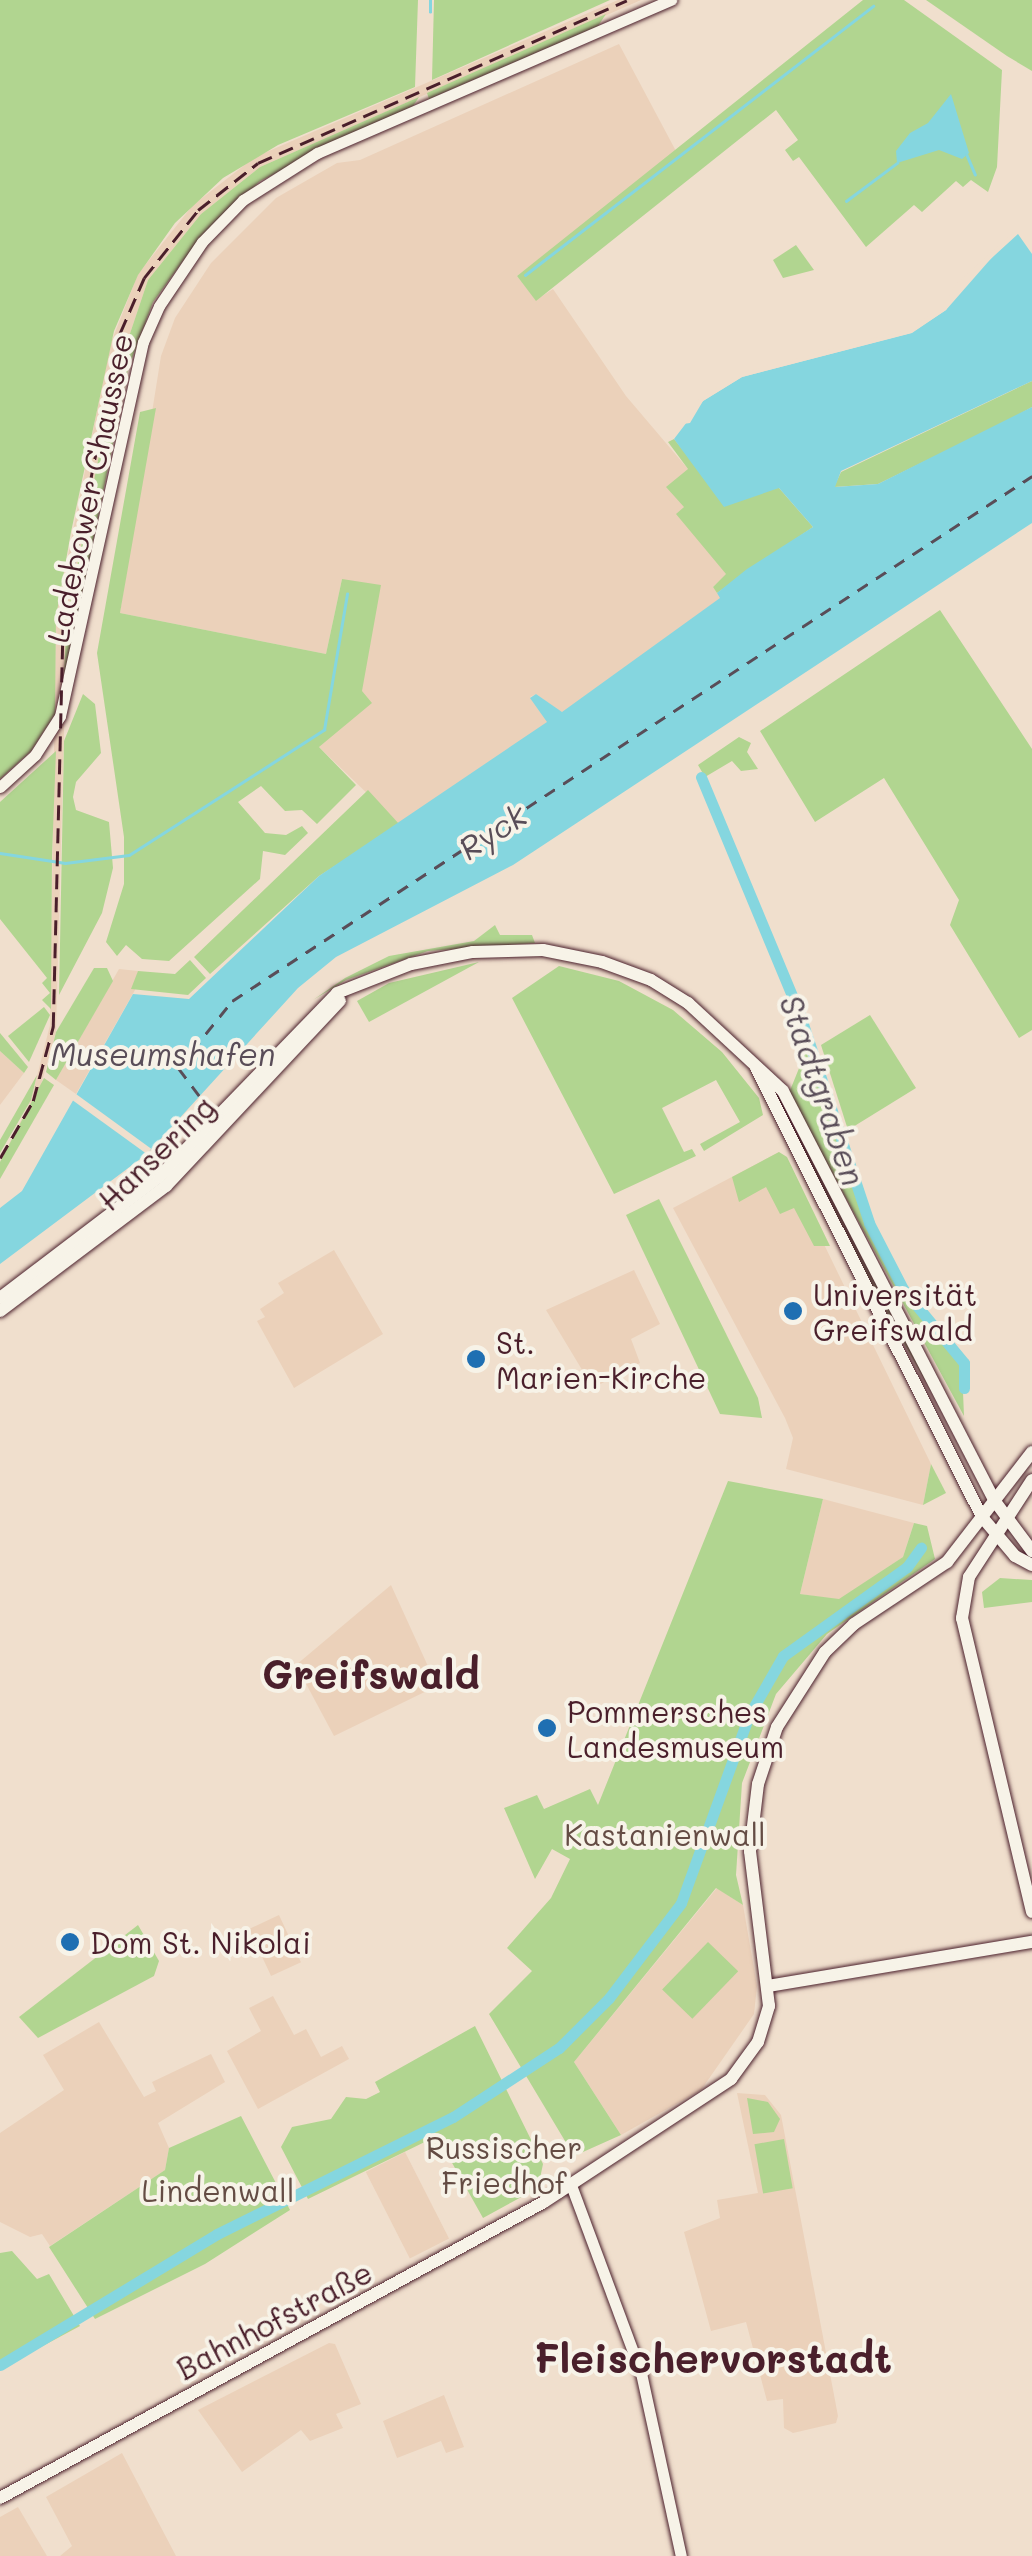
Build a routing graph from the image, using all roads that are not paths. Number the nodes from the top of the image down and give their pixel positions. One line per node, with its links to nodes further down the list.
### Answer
1 (672, 0): 2 (street, Ladebower Chaussee)
2 (0, 787)
3 (377, 976): 4 (main road, Hansering); 5 (main road, Hansering); 6 (main road, Hansering)
4 (756, 1065): 9 (main road, Hansering); 10 (main road, Hansering)
5 (0, 1298)
6 (0, 1311)
7 (1032, 1452): 9 (main road, Bahnhofstraße)
8 (1032, 1480): 11 (main road)
9 (994, 1500): 10 (main road, Bahnhofstraße); 11 (main road, Hansering)
10 (982, 1517): 12 (main road, Hansering); 17 (main road, Bahnhofstraße)
11 (1005, 1519): 12 (main road); 13 (main road, Hansering)
12 (996, 1535): 14 (main road, Hansering); 15 (main road)
13 (1032, 1551)
14 (1032, 1565)
15 (1032, 1912)
16 (1032, 1942): 17 (main road)
17 (768, 1986): 18 (main road, Bahnhofstraße)
18 (571, 2185): 19 (main road, Bahnhofstraße); 20 (street)
19 (0, 2498)
20 (681, 2556)

